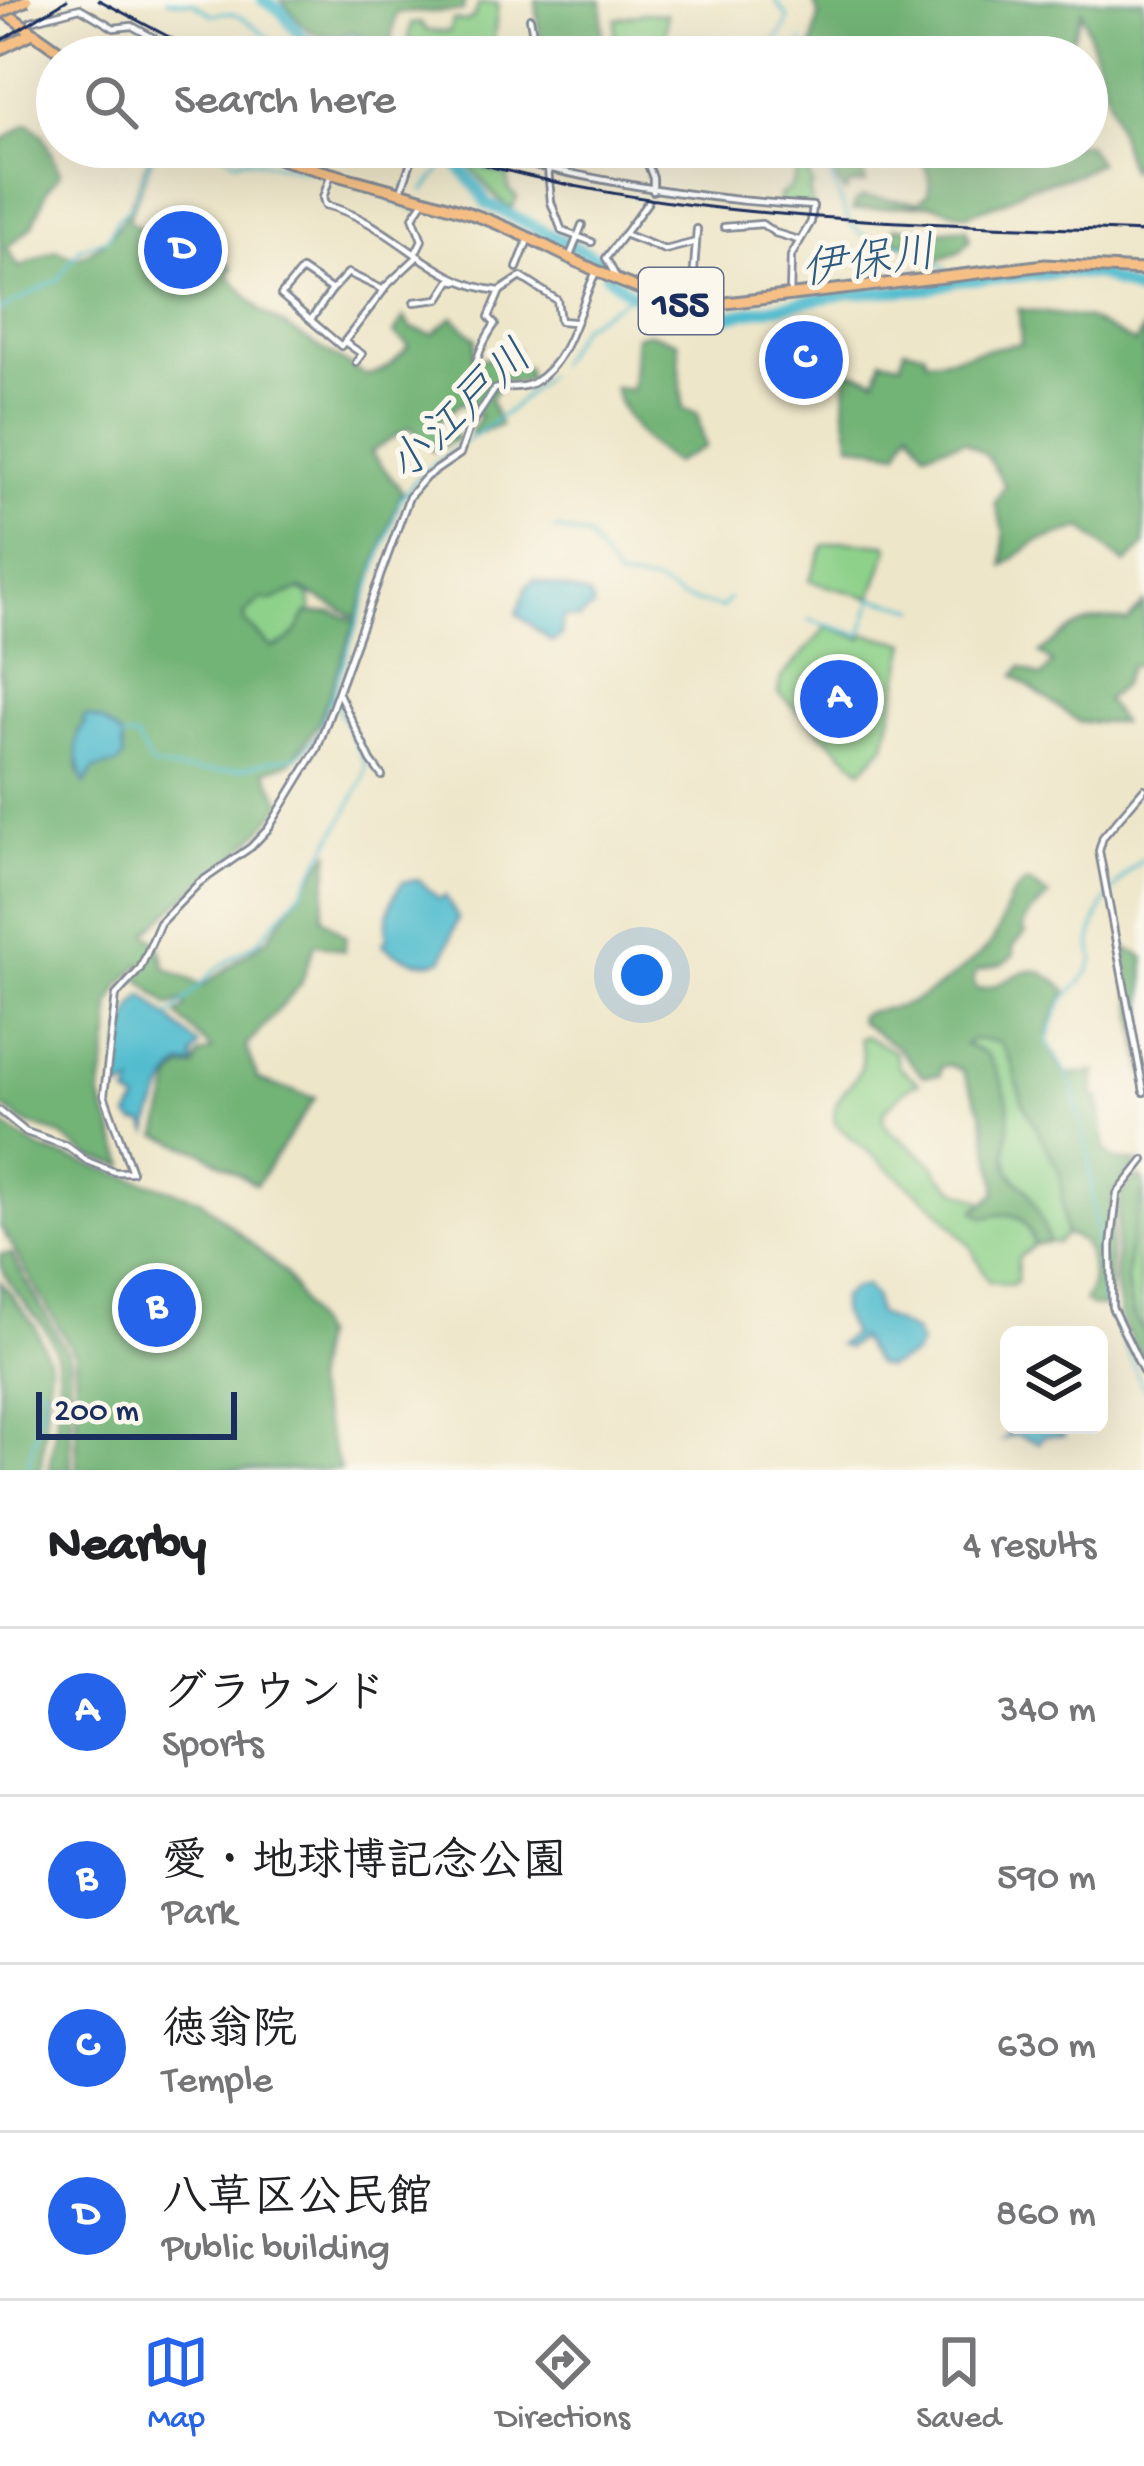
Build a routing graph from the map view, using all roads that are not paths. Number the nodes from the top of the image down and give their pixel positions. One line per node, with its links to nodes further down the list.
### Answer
1 (26, 0): 2 (main road, bridge)
2 (2, 7): 4 (main road)
3 (530, 18): 7 (street)
4 (32, 27): 5 (main road); 6 (street); 8 (main road)
5 (43, 36)
6 (150, 36)
7 (533, 36)
8 (0, 49)
9 (308, 168): 15 (main road, 155)
10 (409, 168): 17 (street)
11 (548, 168): 14 (street); 28 (street)
12 (558, 168): 14 (street)
13 (649, 168): 16 (street)
14 (558, 171): 16 (street)
15 (330, 175): 17 (main road, 155); 29 (street)
16 (652, 190): 25 (street)
17 (401, 191): 18 (main road, 155)
18 (425, 199): 24 (main road, 155); 29 (street)
19 (648, 202): 23 (street)
20 (582, 225): 28 (street)
21 (724, 227): 25 (street)
22 (697, 230): 27 (street)
23 (625, 234): 27 (street); 33 (street)
24 (529, 238): 28 (main road, 155); 30 (street)
25 (800, 241): 38 (street)
26 (592, 242): 28 (street)
27 (696, 242): 40 (street)
28 (573, 246): 31 (main road, 155)
29 (416, 256): 34 (street); 36 (street)
30 (517, 268)
31 (597, 269): 33 (main road, 155); 42 (street)
32 (1144, 270): 38 (main road, 155)
33 (616, 278): 40 (main road, 155)
34 (462, 281): 37 (street); 39 (street)
35 (332, 290): 36 (street); 41 (street); 41 (street)
36 (384, 290): 43 (street)
37 (500, 291): 42 (street); 45 (street)
38 (790, 296): 40 (main road, 155)
39 (414, 302)
40 (694, 304)
41 (312, 319): 43 (street)
42 (576, 323): 45 (street)
43 (344, 342): 44 (street)
44 (356, 362)
45 (473, 421): 46 (street)
46 (338, 697): 47 (street); 50 (street)
47 (382, 776)
48 (1144, 789): 49 (street)
49 (1144, 1092)
50 (0, 1111)
51 (1144, 1160): 52 (street)
52 (1144, 1373)

